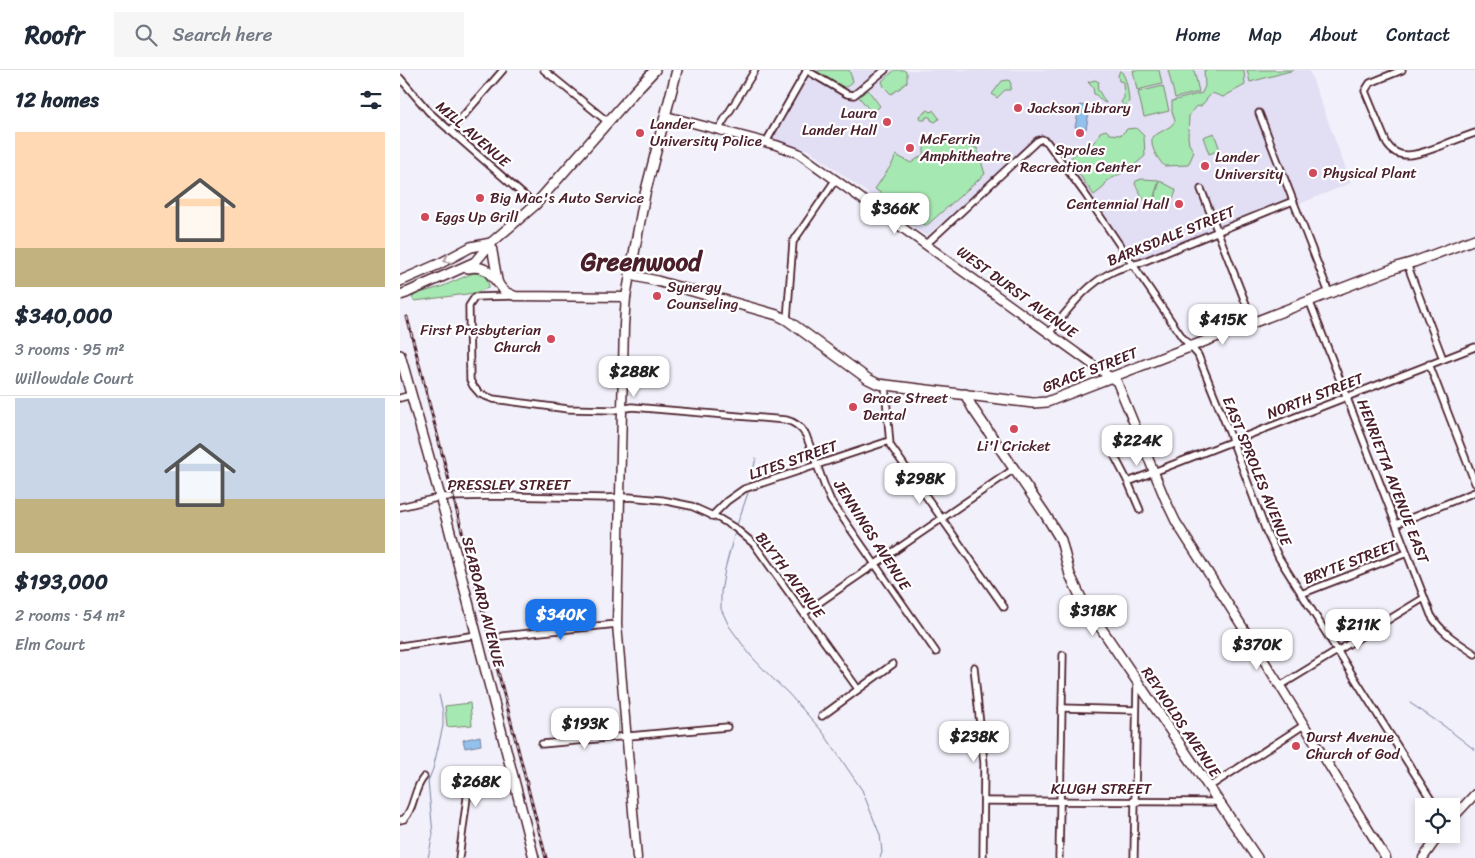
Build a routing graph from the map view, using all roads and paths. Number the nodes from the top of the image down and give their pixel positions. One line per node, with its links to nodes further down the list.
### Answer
1 (503, 70): 14 (street)
2 (544, 70): 12 (street)
3 (655, 70): 12 (main road)
4 (677, 70): 11 (main road)
5 (755, 70): 13 (street)
6 (806, 70): 7 (street); 16 (street)
7 (885, 70)
8 (1402, 70): 15 (street)
9 (400, 78): 14 (street, MILL AVENUE)
10 (1259, 113): 19 (street)
11 (666, 116): 13 (street, WEST DURST AVENUE); 28 (main road)
12 (608, 122): 20 (main road)
13 (718, 130): 16 (street, WEST DURST AVENUE)
14 (450, 131): 20 (street, MILL AVENUE)
15 (1475, 133)
16 (766, 142): 17 (street, WEST DURST AVENUE)
17 (836, 179): 24 (street, WEST DURST AVENUE); 36 (street)
18 (1201, 189): 21 (street)
19 (1293, 201): 21 (street, BARKSDALE STREET); 31 (street)
20 (535, 205): 23 (main road)
21 (1218, 231): 26 (street, BARKSDALE STREET); 37 (street)
22 (1475, 238): 25 (main road, GRACE STREET)
23 (491, 243): 27 (main road); 29 (main road, one-way to 29); 30 (street)
24 (926, 244): 26 (street, EAST SPROLES AVENUE); 38 (street, WEST DURST AVENUE)
25 (1407, 264): 31 (main road, GRACE STREET); 42 (street)
26 (1132, 265): 38 (street, BARKSDALE STREET); 39 (street, EAST SPROLES AVENUE)
27 (458, 270): 30 (main road); 32 (main road)
28 (630, 275): 34 (street); 36 (main road, GRACE STREET)
29 (402, 280)
30 (498, 283): 33 (street)
31 (1329, 293): 35 (main road, GRACE STREET)
32 (403, 294)
33 (515, 296): 34 (street); 50 (street, JENNINGS AVENUE)
34 (626, 297): 50 (street)
35 (1309, 300): 37 (main road, GRACE STREET); 48 (street, HENRIETTA AVENUE EAST)
36 (787, 320): 45 (main road, GRACE STREET)
37 (1253, 322): 39 (main road, GRACE STREET)
38 (1049, 333): 44 (street, WEST DURST AVENUE)
39 (1190, 346): 44 (main road, GRACE STREET); 52 (street, EAST SPROLES AVENUE)
40 (1475, 346): 42 (street)
41 (400, 355): 47 (main road, SEABOARD AVENUE)
42 (1443, 359): 43 (street, NORTH STREET)
43 (1430, 364): 48 (street, NORTH STREET); 58 (street)
44 (1112, 377): 46 (main road, GRACE STREET); 56 (street)
45 (885, 385): 46 (main road, GRACE STREET); 51 (street)
46 (965, 394): 55 (main road, REYNOLDS AVENUE)
47 (411, 396): 49 (street); 60 (main road, SEABOARD AVENUE)
48 (1347, 397): 52 (street, NORTH STREET); 66 (street, HENRIETTA AVENUE EAST)
49 (400, 398)
50 (622, 408): 54 (street, JENNINGS AVENUE); 61 (street)
51 (889, 441): 54 (street, LITES STREET); 65 (street)
52 (1232, 441): 56 (street, NORTH STREET); 69 (street, EAST SPROLES AVENUE)
53 (1115, 457): 57 (street)
54 (816, 465): 64 (street, LITES STREET); 68 (street, JENNINGS AVENUE)
55 (1014, 469): 65 (street); 83 (main road, REYNOLDS AVENUE)
56 (1153, 471): 57 (street, NORTH STREET); 84 (street)
57 (1128, 482): 63 (street)
58 (1475, 482)
59 (1475, 492): 66 (street)
60 (441, 497): 61 (street, PRESSLEY STREET); 62 (street, PRESSLEY STREET); 74 (main road, SEABOARD AVENUE)
61 (620, 498): 64 (street, BLYTH AVENUE); 73 (street)
62 (400, 507)
63 (1140, 510)
64 (712, 516): 72 (street, BLYTH AVENUE)
65 (942, 519): 68 (street); 71 (street)
66 (1396, 524): 67 (street, HENRIETTA AVENUE EAST)
67 (1407, 553): 69 (street, BRYTE STREET); 70 (street, HENRIETTA AVENUE EAST)
68 (875, 565): 72 (street); 77 (street, JENNINGS AVENUE)
69 (1301, 594): 78 (street, EAST SPROLES AVENUE)
70 (1424, 598): 78 (street); 80 (street, HENRIETTA AVENUE EAST)
71 (1004, 607)
72 (804, 613): 85 (street, BLYTH AVENUE)
73 (617, 624): 75 (street); 91 (street)
74 (477, 635): 76 (street); 94 (main road, SEABOARD AVENUE)
75 (502, 636)
76 (400, 646)
77 (936, 652)
78 (1337, 652): 84 (street); 97 (street, EAST SPROLES AVENUE)
79 (1063, 654): 86 (street)
80 (1475, 654)
81 (893, 664): 85 (street)
82 (974, 667): 98 (street)
83 (1137, 679): 87 (street); 95 (main road, REYNOLDS AVENUE)
84 (1280, 686): 89 (street)
85 (858, 690): 88 (street)
86 (1062, 708): 87 (street); 99 (street)
87 (1136, 710): 100 (street)
88 (822, 716)
89 (1304, 726): 95 (street); 112 (street)
90 (727, 727): 91 (street)
91 (626, 735): 92 (street); 107 (street)
92 (542, 744)
93 (424, 777): 103 (street)
94 (516, 784): 105 (street); 106 (main road, SEABOARD AVENUE)
95 (1209, 787): 101 (main road, REYNOLDS AVENUE)
96 (1475, 794): 102 (street)
97 (1430, 798)
98 (984, 801): 99 (street, KLUGH STREET); 108 (street)
99 (1059, 801): 100 (street, KLUGH STREET); 109 (street)
100 (1135, 802): 101 (street, KLUGH STREET); 110 (street)
101 (1219, 802): 111 (main road, REYNOLDS AVENUE)
102 (1460, 810)
103 (400, 820)
104 (1434, 843): 113 (street)
105 (460, 858)
106 (534, 858)
107 (636, 858)
108 (983, 858)
109 (1058, 858)
110 (1134, 858)
111 (1256, 858)
112 (1386, 858)
113 (1423, 858)

